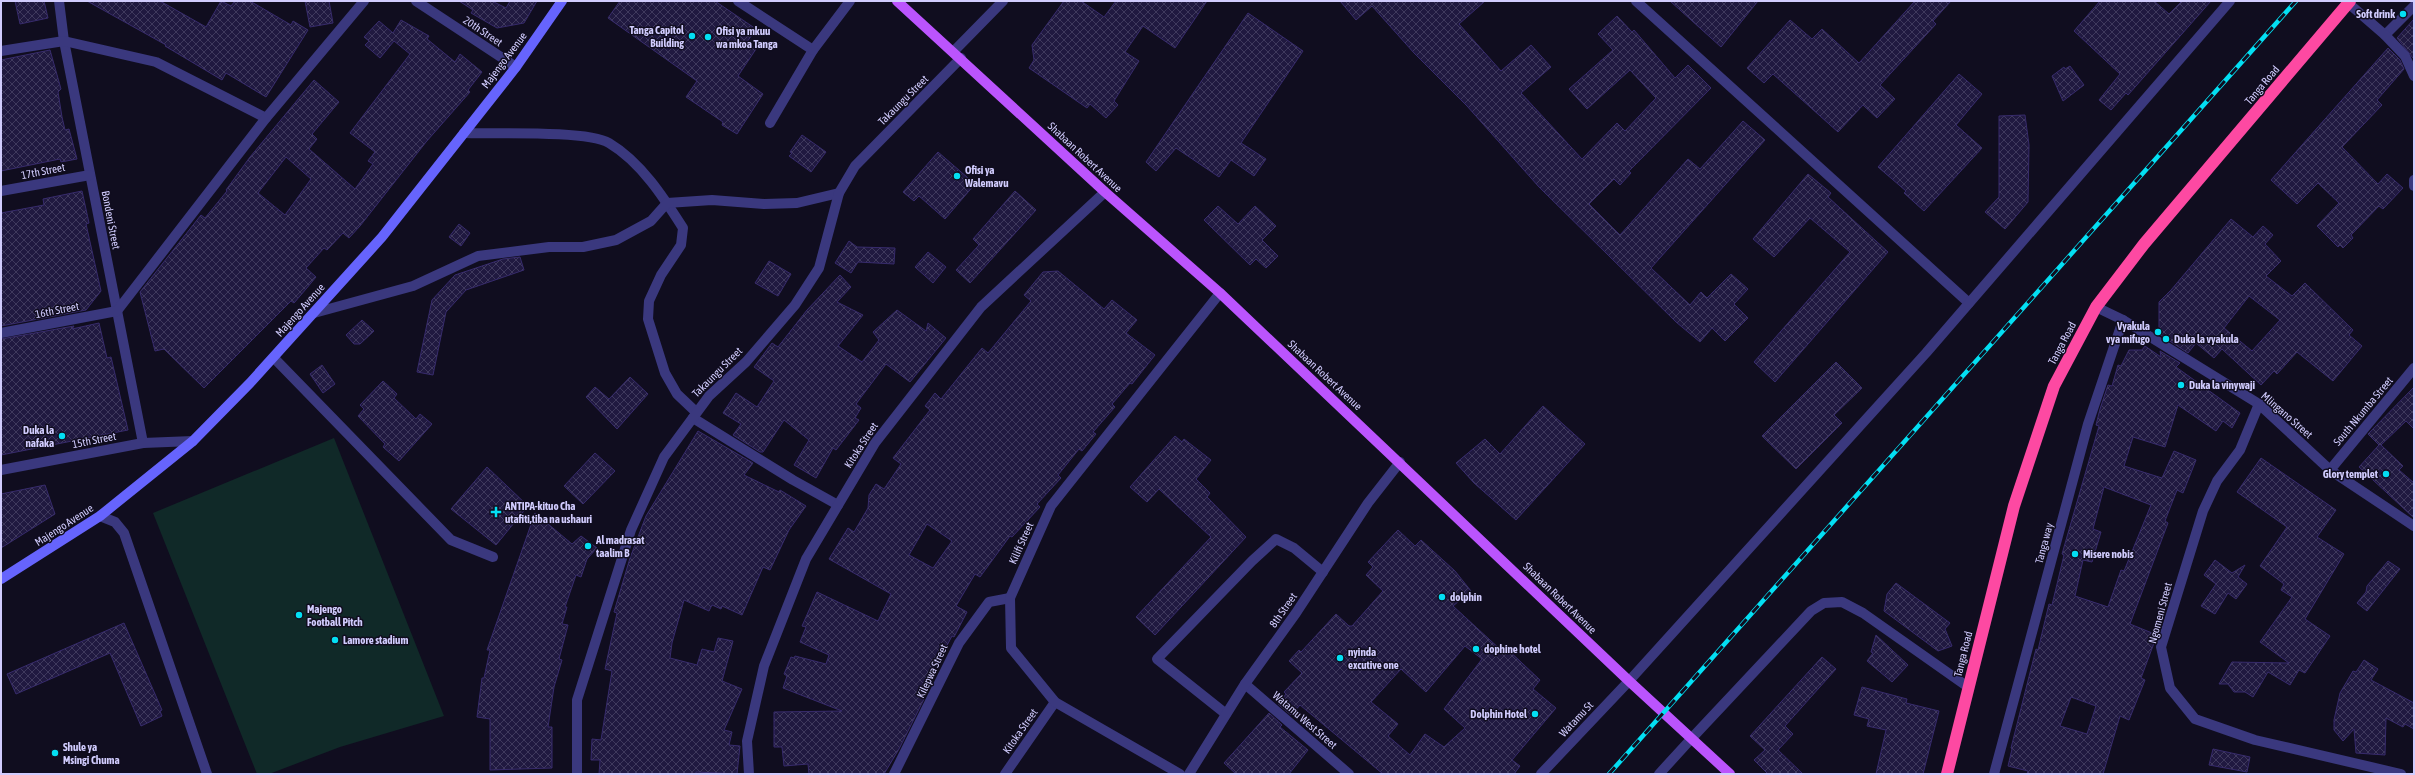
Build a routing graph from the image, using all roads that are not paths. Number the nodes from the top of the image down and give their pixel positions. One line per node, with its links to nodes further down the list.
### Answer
1 (59, 1): 14 (street, Bondeni Street)
2 (364, 1): 20 (street)
3 (416, 1): 18 (street, 20th Street)
4 (562, 1): 18 (street, Majengo Avenue)
5 (738, 1): 15 (street)
6 (850, 1): 15 (street)
7 (897, 1): 17 (main road, Shabaan Robert Avenue)
8 (1003, 1): 17 (street, Takaungu Street)
9 (1636, 1): 31 (street)
10 (2230, 1): 31 (street, Watamu St)
11 (2349, 2): 13 (street); 32 (highway, Tanga Road)
12 (2414, 6): 13 (street)
13 (2385, 35): 19 (street)
14 (64, 41): 16 (street); 20 (street); 23 (street, Bondeni Street)
15 (813, 50): 21 (street)
16 (1, 51)
17 (958, 55): 27 (main road, Shabaan Robert Avenue); 28 (street, Takaungu Street)
18 (516, 67): 22 (street, Majengo Avenue)
19 (2414, 76)
20 (266, 118): 33 (street)
21 (770, 123)
22 (464, 133): 29 (street); 34 (street, Majengo Avenue)
23 (90, 175): 26 (street, 17th Street); 33 (street, Bondeni Street)
24 (2414, 180): 25 (street)
25 (2414, 186)
26 (1, 191)
27 (1104, 192): 30 (main road, Shabaan Robert Avenue); 46 (street, Kitoka Street)
28 (839, 193): 29 (street); 40 (street, Takaungu Street)
29 (667, 203): 34 (street); 40 (street)
30 (1220, 293): 43 (main road, Shabaan Robert Avenue); 52 (street, Kilifi Street)
31 (1969, 303): 53 (street, Watamu St)
32 (2096, 308): 35 (street, Mlingano Street); 55 (highway, Tanga Road)
33 (117, 311): 36 (street, 16th Street); 42 (street, Bondeni Street)
34 (314, 313): 37 (street, Majengo Avenue)
35 (2124, 320): 39 (street, Mlingano Street); 71 (street, Tanga way)
36 (1, 333)
37 (274, 358): 41 (street, Majengo Avenue); 49 (street)
38 (2414, 368): 45 (street, South Nkumba Street)
39 (2259, 404): 45 (street, Mlingano Street); 72 (street, Ngomeni Street)
40 (694, 415): 46 (street); 60 (street, Takaungu Street)
41 (193, 441): 42 (street, 15th Street); 47 (street, Majengo Avenue)
42 (143, 444): 44 (street, 15th Street)
43 (1400, 462): 50 (street, 8th Street); 53 (main road, Shabaan Robert Avenue)
44 (1, 470)
45 (2330, 470): 48 (street, Mlingano Street)
46 (838, 505): 61 (street, Kitoka Street)
47 (100, 516): 51 (street, Majengo Avenue); 59 (street)
48 (2414, 526)
49 (493, 557)
50 (1323, 572): 54 (street, 8th Street); 57 (street)
51 (1, 579)
52 (1010, 598): 56 (street, Kilifi Street); 62 (street, Kilepwa Street)
53 (1629, 681): 58 (main road, Shabaan Robert Avenue); 67 (street, Watamu St)
54 (1245, 684): 57 (street, 8th Street); 66 (street, Watamu West Street)
55 (1968, 687): 58 (street); 70 (highway, Tanga Road)
56 (1055, 702): 63 (street, Kitoka Street); 64 (street, Kilifi Street)
57 (1226, 714): 65 (street, 8th Street)
58 (1691, 739): 68 (street); 69 (main road, Shabaan Robert Avenue)
59 (207, 774)
60 (577, 774)
61 (749, 774)
62 (894, 774)
63 (1005, 774)
64 (1180, 774)
65 (1189, 774)
66 (1349, 774)
67 (1541, 774)
68 (1659, 774)
69 (1730, 774)
70 (1947, 774)
71 (1994, 774)
72 (2400, 774)

